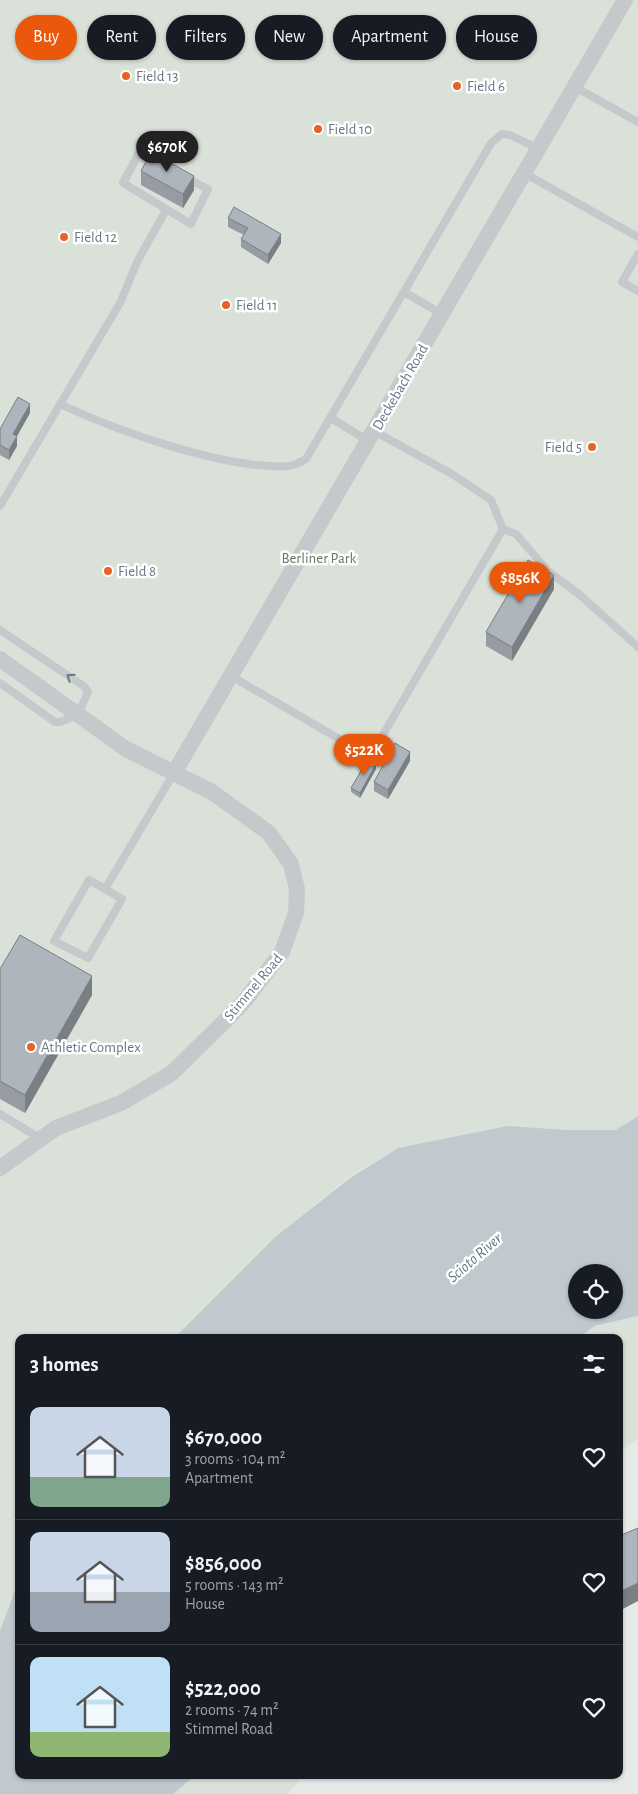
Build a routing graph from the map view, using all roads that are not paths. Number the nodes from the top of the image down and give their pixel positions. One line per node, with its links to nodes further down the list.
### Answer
1 (626, 0): 2 (street, Deckebach Road)
2 (575, 86): 3 (lane); 4 (street, Deckebach Road)
3 (638, 122)
4 (538, 149): 5 (street, Deckebach Road); 10 (lane)
5 (524, 173): 7 (lane); 11 (street, Deckebach Road)
6 (166, 210): 6 (lane); 12 (lane)
7 (638, 237)
8 (638, 254): 9 (lane)
9 (638, 291)
10 (404, 292): 11 (lane); 13 (lane)
11 (442, 314): 14 (street, Deckebach Road)
12 (60, 404): 13 (lane); 15 (lane)
13 (331, 418): 14 (lane)
14 (371, 436): 16 (lane); 20 (street, Deckebach Road)
15 (0, 506)
16 (503, 529): 18 (lane); 20 (lane)
17 (0, 630): 22 (lane, one-way to 17)
18 (638, 647)
19 (0, 659): 22 (street, Stimmel Road)
20 (231, 676): 23 (street, Deckebach Road)
21 (0, 683): 22 (lane)
22 (78, 715): 23 (street, Stimmel Road)
23 (174, 773): 24 (lane); 26 (street, Stimmel Road)
24 (105, 889): 24 (lane)
25 (0, 1114): 26 (lane)
26 (41, 1139): 27 (street, Stimmel Road)
27 (0, 1168)

